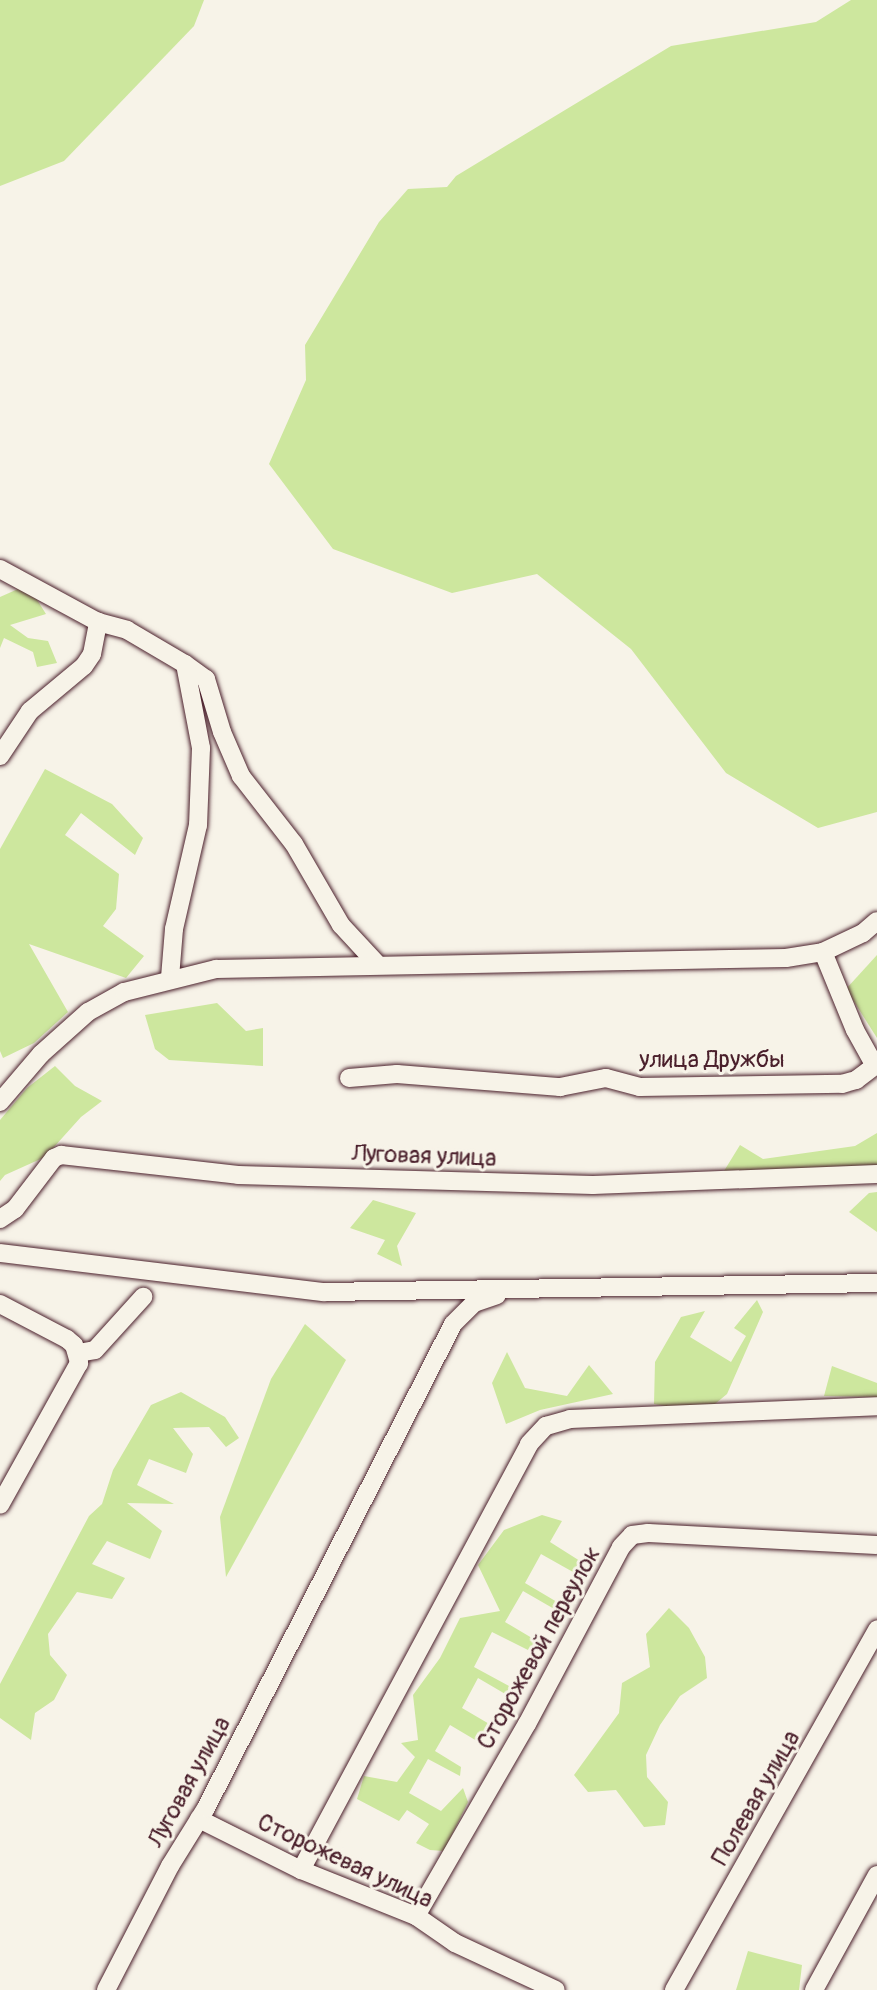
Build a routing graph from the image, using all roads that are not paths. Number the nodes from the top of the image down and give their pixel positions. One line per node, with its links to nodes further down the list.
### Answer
1 (0, 569): 2 (street)
2 (98, 622): 3 (street); 4 (street)
3 (185, 664): 7 (street); 8 (street)
4 (0, 756)
5 (877, 921): 6 (street)
6 (823, 952): 7 (street); 9 (street)
7 (378, 965): 8 (street)
8 (170, 978): 11 (street)
9 (875, 1064): 10 (street, улица Дружбы)
10 (349, 1078)
11 (0, 1102)
12 (877, 1174): 13 (street, Луговая улица)
13 (0, 1219)
14 (0, 1253): 17 (street, Луговая улица)
15 (877, 1283): 16 (street, Луговая улица)
16 (520, 1290): 17 (street, Луговая улица); 20 (street, Луговая улица)
17 (451, 1291): 20 (street)
18 (143, 1297): 21 (street)
19 (0, 1304): 21 (street)
20 (453, 1324): 26 (street, Луговая улица)
21 (78, 1353): 23 (street)
22 (877, 1406): 27 (street)
23 (0, 1505)
24 (877, 1545): 29 (street, Сторожевой переулок)
25 (877, 1629): 32 (street, Полевая улица)
26 (199, 1819): 27 (street, Сторожевая улица); 30 (street, Луговая улица)
27 (301, 1870): 29 (street, Сторожевая улица)
28 (877, 1875): 33 (street)
29 (416, 1916): 31 (street, Сторожевая улица)
30 (106, 1990)
31 (556, 1990)
32 (674, 1990)
33 (814, 1990)

